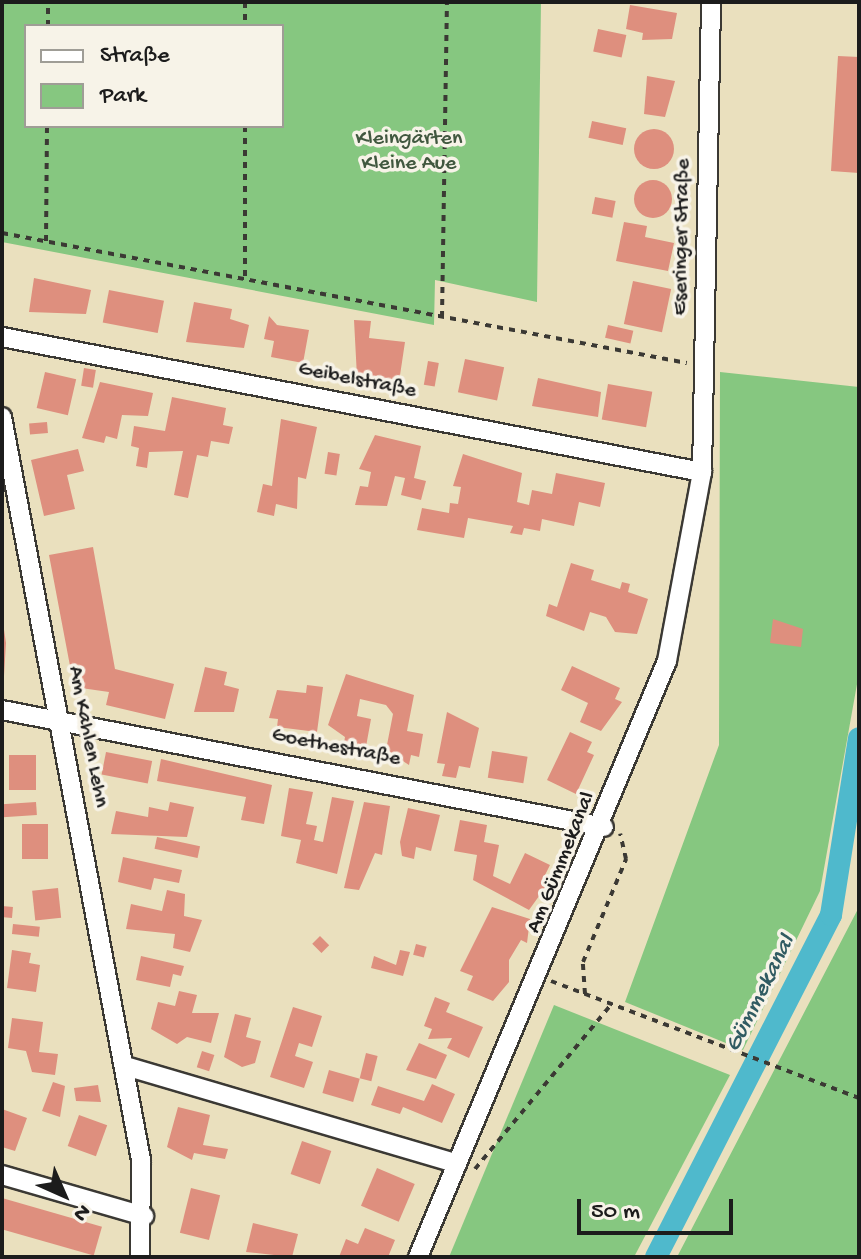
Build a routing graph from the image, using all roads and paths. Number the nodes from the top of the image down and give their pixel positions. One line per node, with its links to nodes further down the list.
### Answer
1 (48, 2): 5 (path)
2 (245, 2): 6 (path)
3 (447, 2): 12 (path)
4 (711, 2): 14 (street, Eseringer Straße)
5 (48, 24)
6 (245, 24)
7 (47, 128): 10 (path)
8 (245, 128): 11 (path)
9 (2, 233): 10 (path)
10 (46, 241): 11 (path)
11 (245, 279): 12 (path)
12 (442, 317): 14 (path)
13 (2, 337): 16 (street, Geibelstraße)
14 (705, 367): 16 (street, Eseringer Straße)
15 (2, 417): 18 (street, Am Kahlen Lehn)
16 (702, 472): 19 (street, Am Gümmekanal)
17 (2, 710): 18 (street, Goethestraße)
18 (59, 717): 19 (street, Goethestraße); 23 (street, Am Kahlen Lehn)
19 (604, 827): 20 (street, Am Gümmekanal); 21 (path)
20 (541, 977): 21 (path); 25 (street, Am Gümmekanal)
21 (585, 995): 22 (path)
22 (610, 1006): 24 (path); 25 (path)
23 (125, 1066): 25 (street); 27 (street, Am Kahlen Lehn)
24 (859, 1098)
25 (457, 1164): 29 (street, Am Gümmekanal)
26 (2, 1175): 27 (street)
27 (144, 1216): 28 (street, Am Kahlen Lehn)
28 (140, 1257)
29 (418, 1257)

